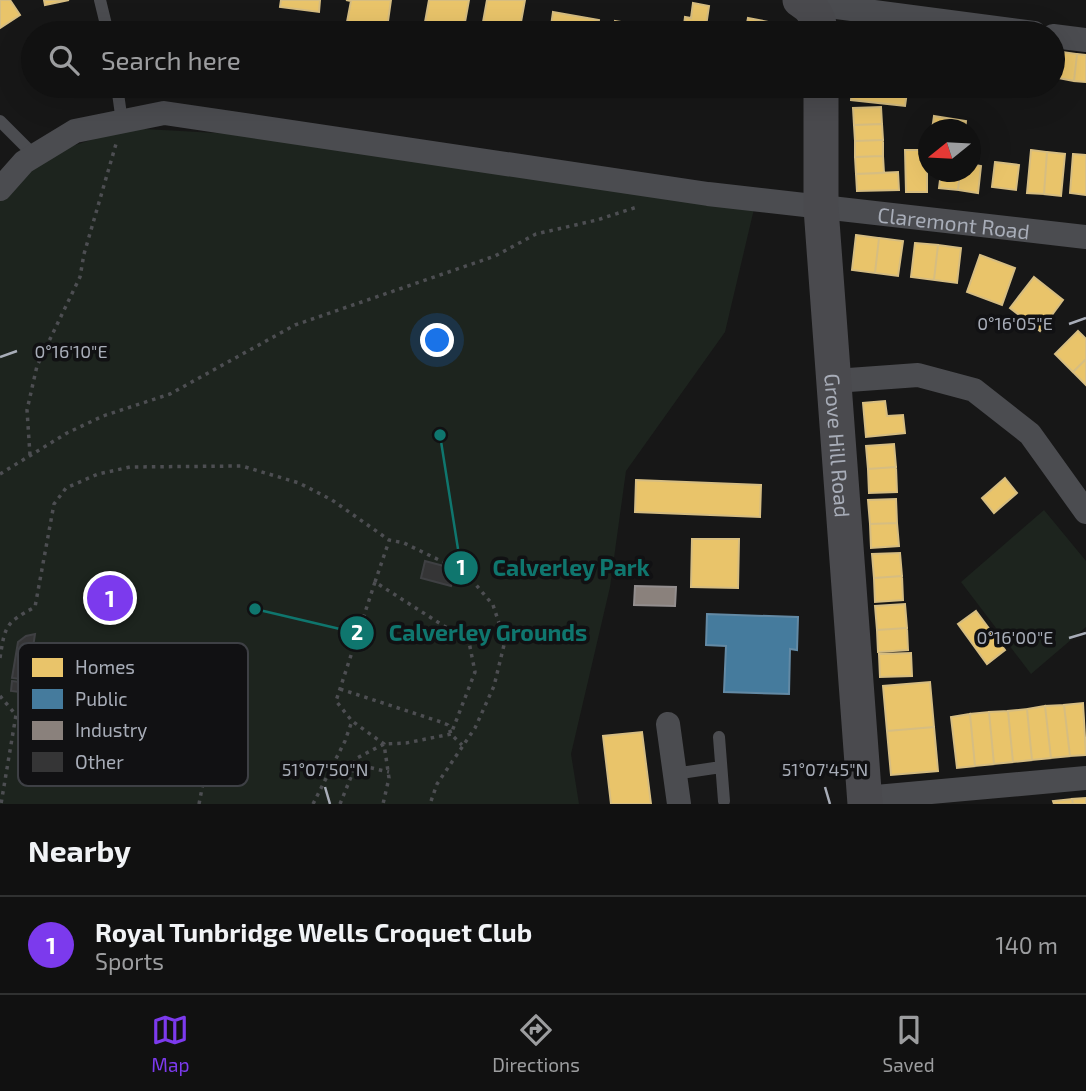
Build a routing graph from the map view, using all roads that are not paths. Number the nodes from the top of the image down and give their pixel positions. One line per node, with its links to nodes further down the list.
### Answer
1 (100, 0): 3 (lane)
2 (811, 10): 4 (street)
3 (105, 21)
4 (943, 21)
5 (1065, 37): 6 (street)
6 (1086, 40)
7 (118, 98): 10 (lane)
8 (821, 98): 13 (main road, Grove Hill Road)
9 (0, 121): 11 (lane)
10 (121, 122): 11 (street, Claremont Road); 13 (street, Claremont Road)
11 (34, 155): 12 (street, Claremont Road)
12 (0, 189)
13 (821, 208): 14 (street, Claremont Road); 15 (main road, Grove Hill Road)
14 (1086, 237)
15 (835, 381): 16 (street); 23 (main road, Grove Hill Road)
16 (1086, 512)
17 (667, 724): 20 (street)
18 (719, 737): 19 (lane)
19 (721, 767): 20 (lane); 22 (lane)
20 (674, 774): 24 (street)
21 (1086, 778): 23 (street)
22 (724, 801)
23 (865, 801)
24 (679, 804)

